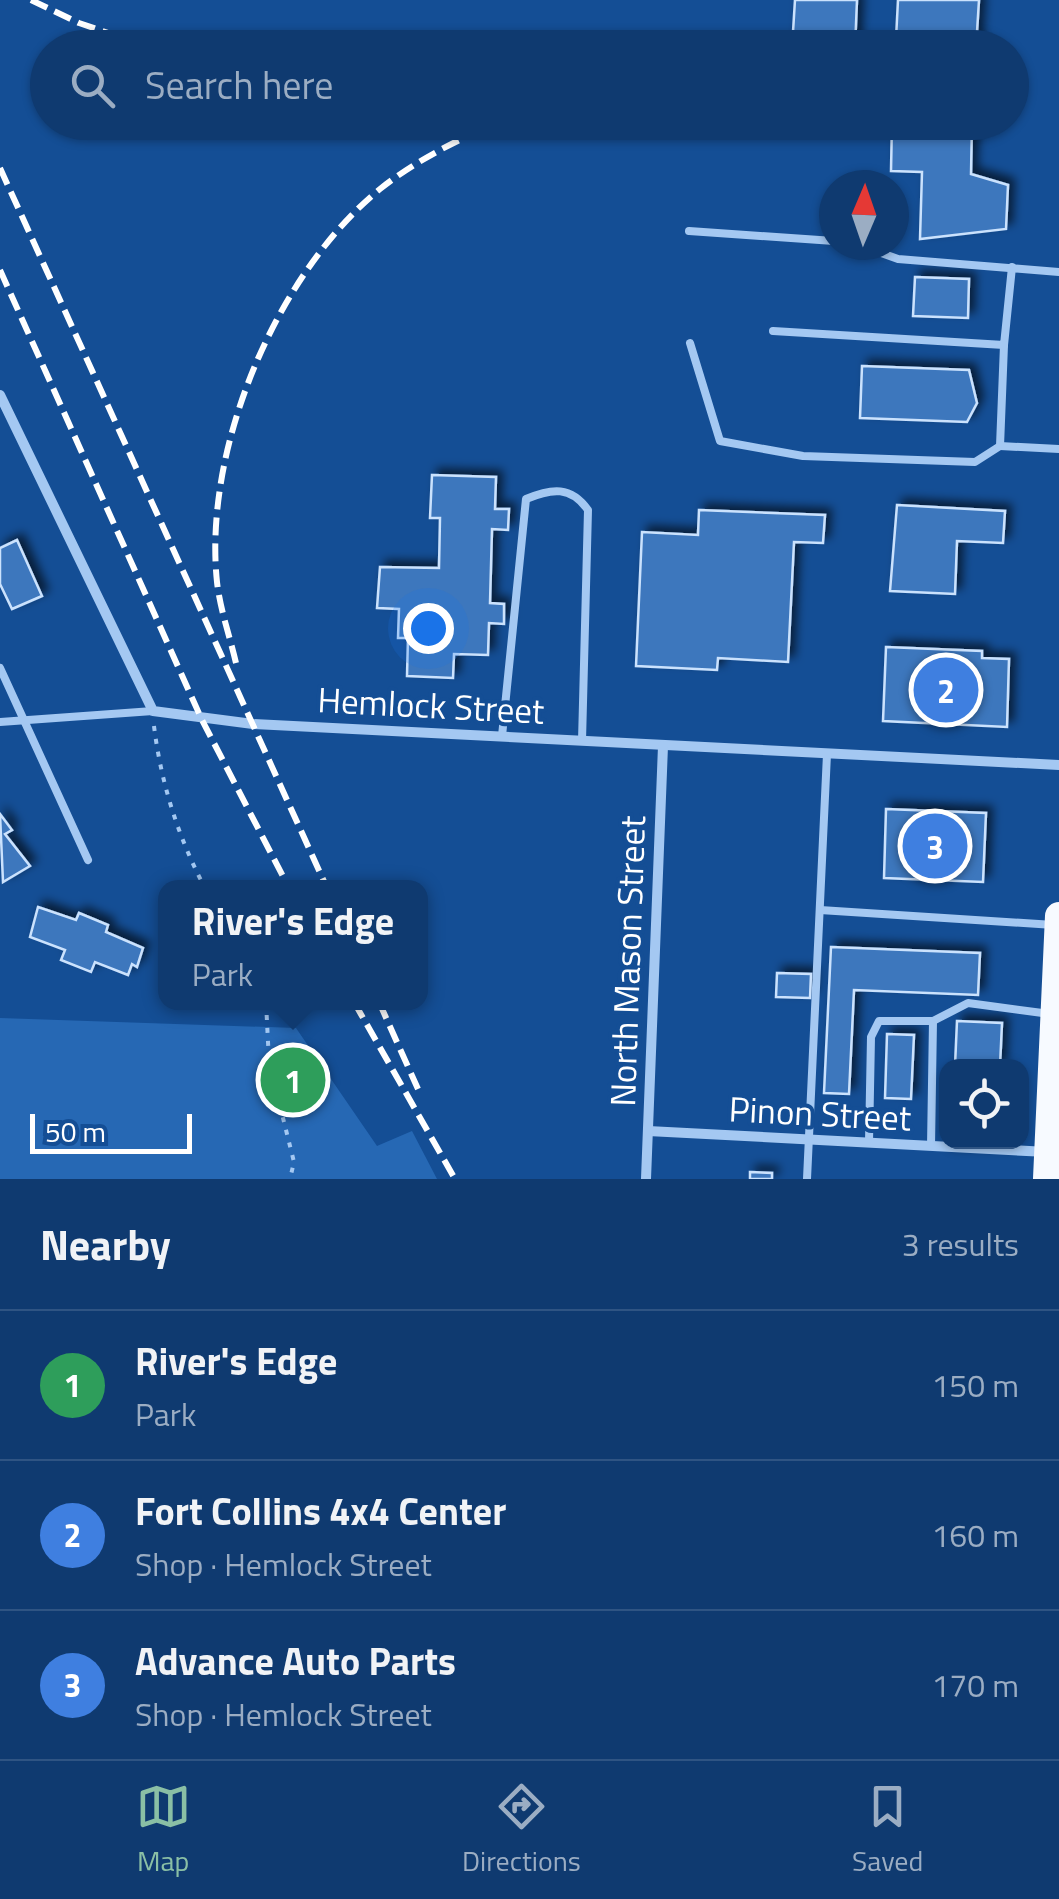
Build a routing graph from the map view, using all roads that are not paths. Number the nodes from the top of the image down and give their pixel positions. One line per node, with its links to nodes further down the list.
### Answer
1 (689, 231): 2 (lane)
2 (819, 240)
3 (909, 260): 4 (lane)
4 (1012, 267): 5 (lane); 8 (lane)
5 (1059, 272)
6 (773, 332): 8 (lane)
7 (690, 342): 10 (lane)
8 (1004, 344): 10 (lane)
9 (0, 395): 13 (street)
10 (1000, 446): 11 (lane)
11 (1059, 448)
12 (0, 668): 15 (lane)
13 (153, 711): 15 (lane); 16 (street, Hemlock Street)
14 (0, 722): 15 (lane)
15 (24, 722): 21 (lane)
16 (502, 736): 17 (street, Hemlock Street); 17 (lane)
17 (582, 740): 18 (street, Hemlock Street)
18 (663, 746): 19 (street, Hemlock Street); 27 (street, North Mason Street)
19 (828, 754): 20 (street, Hemlock Street); 22 (lane)
20 (1059, 765)
21 (88, 860)
22 (820, 910): 24 (lane); 28 (lane)
23 (1059, 916): 24 (highway)
24 (1058, 925): 25 (highway)
25 (1057, 1015): 26 (lane); 31 (highway)
26 (933, 1021): 29 (lane); 30 (lane)
27 (648, 1131): 28 (street, Pinon Street); 32 (street, North Mason Street)
28 (808, 1140): 29 (street, Pinon Street); 33 (lane)
29 (868, 1142): 30 (street, Pinon Street)
30 (932, 1146): 31 (street, Pinon Street)
31 (1054, 1159)
32 (646, 1179)
33 (807, 1179)

